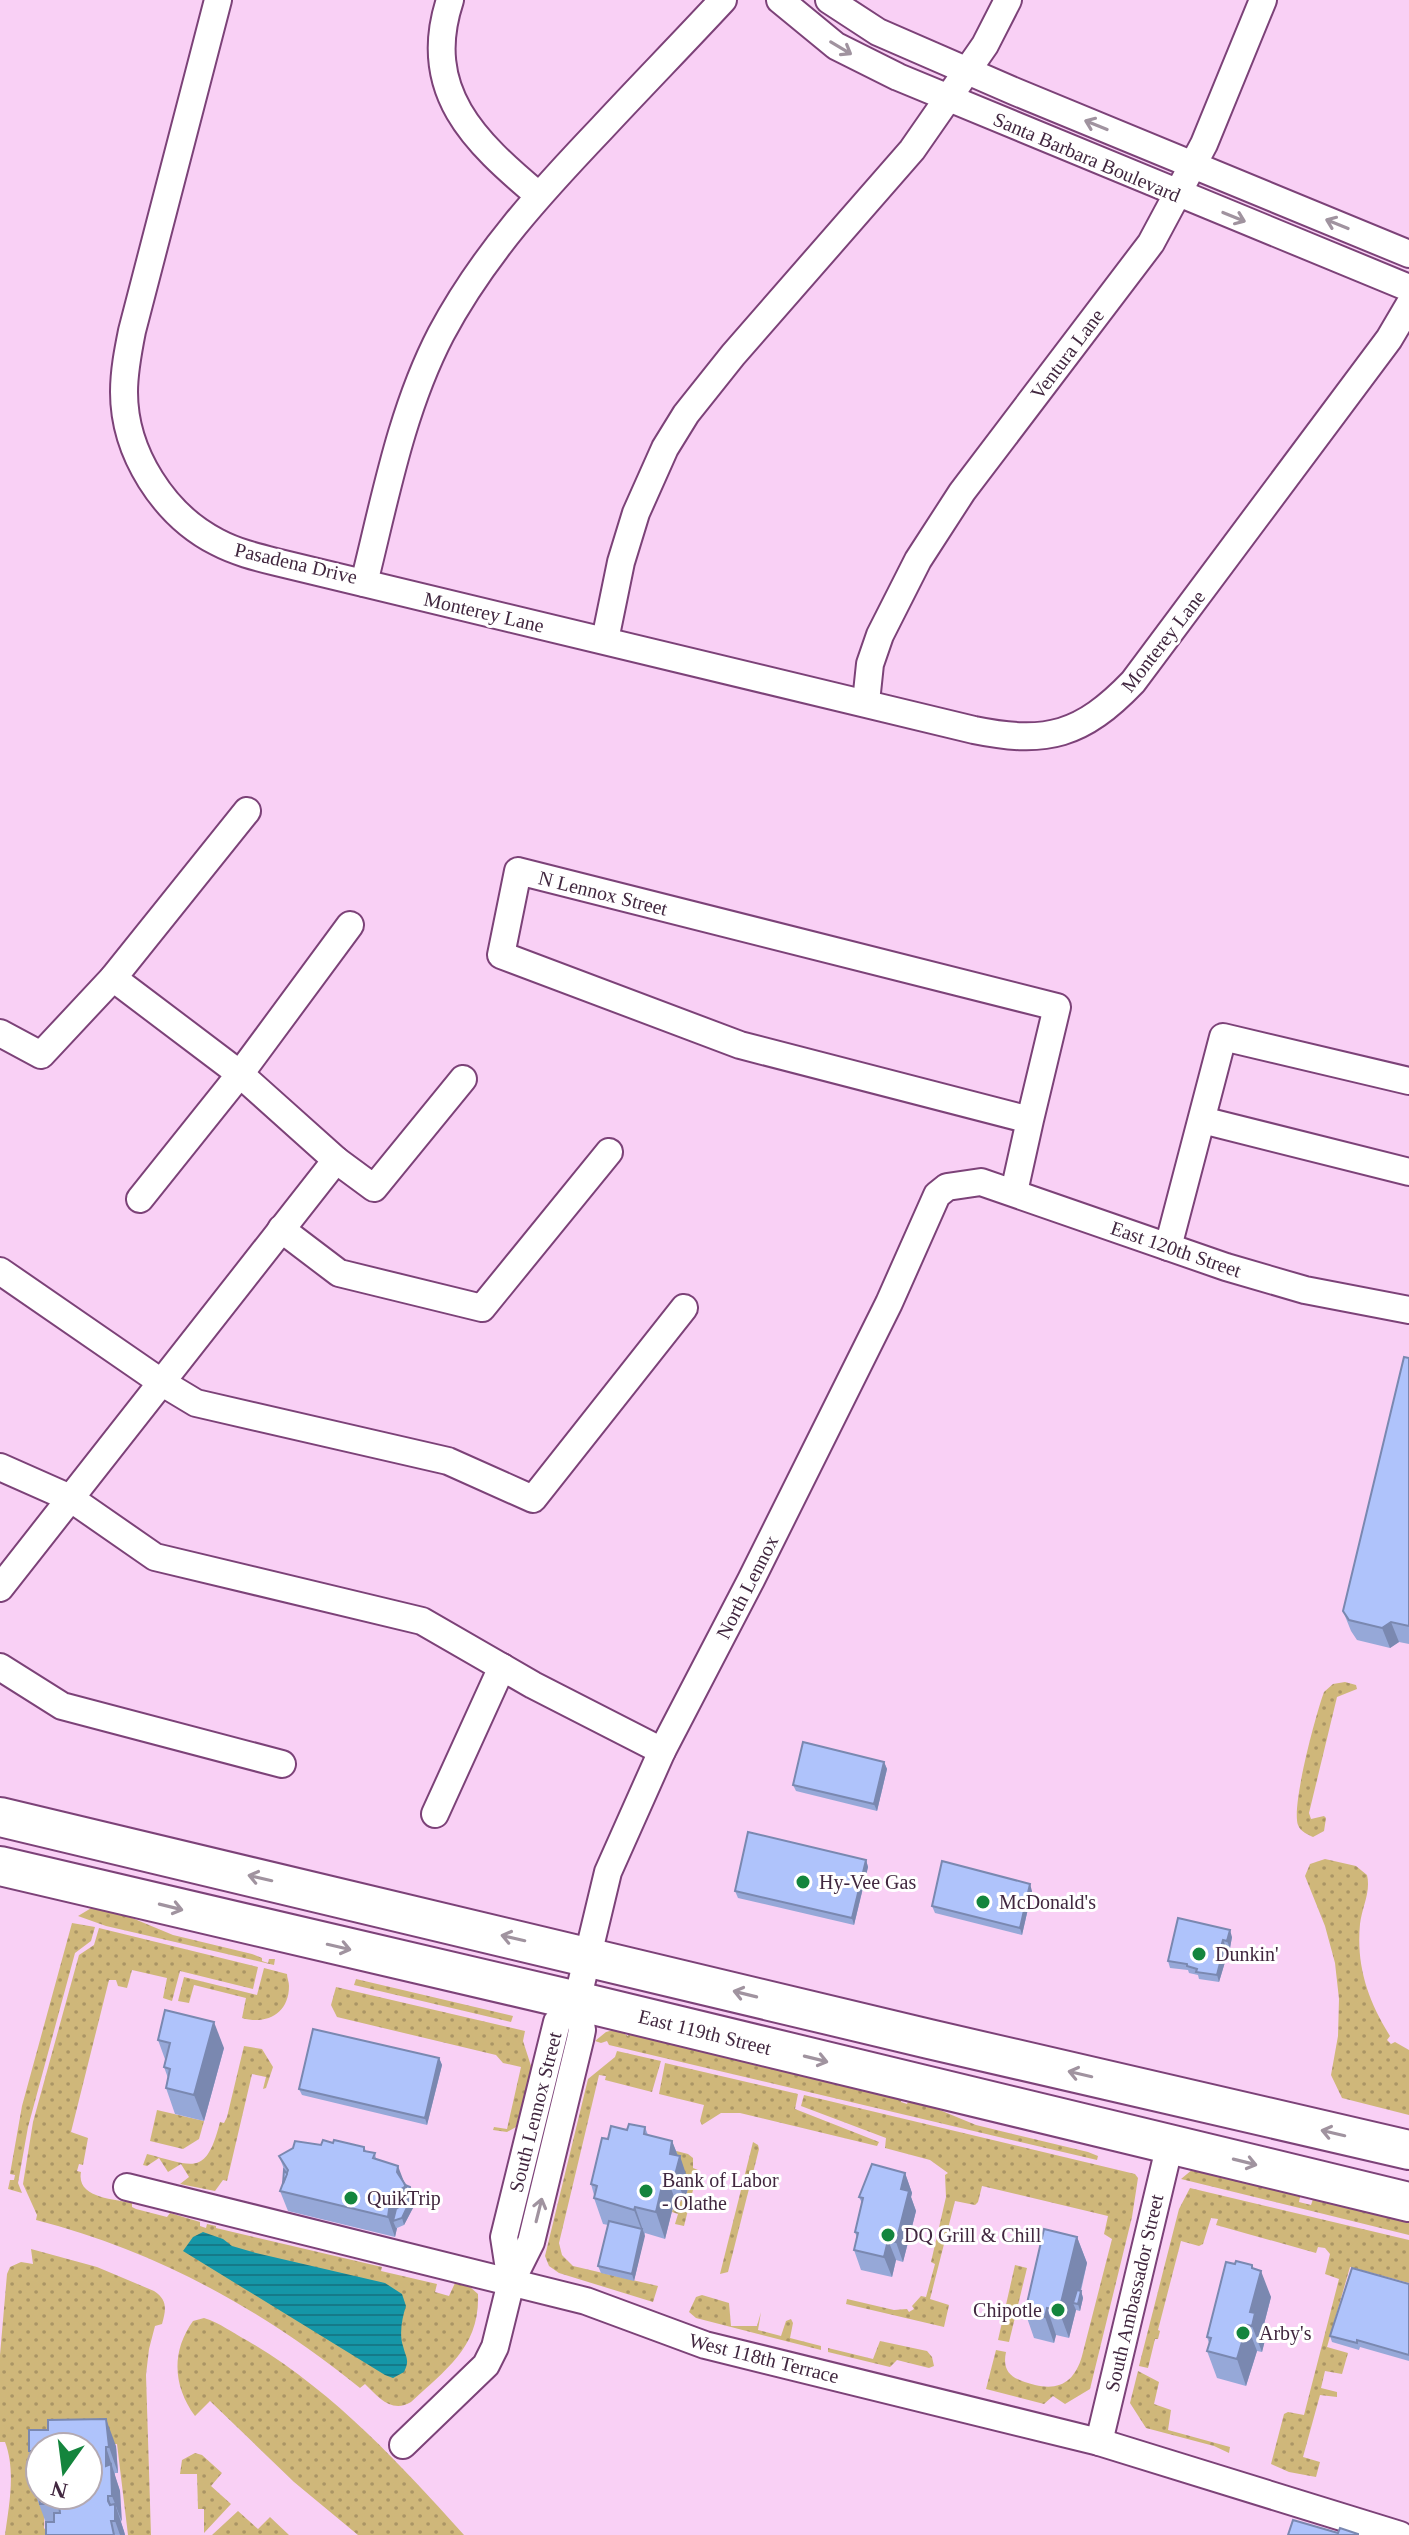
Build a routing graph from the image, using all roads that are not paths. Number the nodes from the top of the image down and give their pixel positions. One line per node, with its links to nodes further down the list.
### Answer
1 (218, 0): 16 (street, Pasadena Drive)
2 (450, 0): 12 (street)
3 (723, 0): 12 (street, Pasadena Drive)
4 (780, 0): 9 (street, Santa Barbara Boulevard, one-way to 9)
5 (829, 0): 8 (street, Santa Barbara Boulevard)
6 (1008, 0): 8 (street)
7 (1263, 0): 10 (street, Ventura Lane)
8 (968, 71): 9 (street); 10 (street, Santa Barbara Boulevard, one-way to 8)
9 (949, 98): 11 (street, Santa Barbara Boulevard); 17 (street)
10 (1193, 166): 11 (street, Ventura Lane); 13 (street, Santa Barbara Boulevard, one-way to 10)
11 (1178, 194): 14 (street, Santa Barbara Boulevard, one-way to 14); 18 (street, Ventura Lane)
12 (538, 195): 16 (street, Pasadena Drive)
13 (1409, 254)
14 (1409, 288)
15 (1409, 305): 18 (street, Monterey Lane)
16 (364, 583): 17 (street, Monterey Lane)
17 (605, 640): 18 (street, Monterey Lane)
18 (866, 702)
19 (247, 811): 21 (street)
20 (350, 925): 23 (street)
21 (113, 978): 22 (street); 23 (street)
22 (0, 1033)
23 (240, 1074): 29 (street); 33 (street)
24 (463, 1079): 29 (street)
25 (1409, 1081): 27 (street)
26 (1030, 1120): 26 (street, N Lennox Street); 32 (street, N Lennox Street)
27 (1202, 1120): 30 (street); 35 (street)
28 (609, 1152): 34 (street)
29 (336, 1160): 34 (street)
30 (1409, 1172)
31 (947, 1187): 32 (street, East 120th Street); 45 (street, North Lennox)
32 (1014, 1192): 35 (street, East 120th Street)
33 (140, 1199)
34 (281, 1229): 39 (street)
35 (1168, 1247): 38 (street, East 120th Street)
36 (0, 1271): 39 (street)
37 (684, 1308): 39 (street)
38 (1409, 1310)
39 (161, 1382): 41 (street)
40 (0, 1467): 41 (street)
41 (70, 1498): 42 (street); 44 (street)
42 (0, 1588)
43 (0, 1667): 46 (street)
44 (502, 1667): 45 (street); 47 (street)
45 (662, 1751): 50 (street, North Lennox)
46 (282, 1764)
47 (435, 1814)
48 (0, 1817): 50 (main road, one-way to 48)
49 (0, 1866): 51 (main road, East 119th Street, one-way to 51)
50 (588, 1956): 51 (street, North Lennox); 53 (main road, one-way to 50)
51 (577, 2001): 52 (main road, East 119th Street, one-way to 52); 56 (street, South Lennox Street)
52 (1170, 2144): 55 (main road, East 119th Street, one-way to 55); 57 (street, South Ambassador Street)
53 (1409, 2150)
54 (127, 2187): 56 (street, West 118th Terrace)
55 (1409, 2202)
56 (511, 2282): 57 (street, West 118th Terrace); 58 (street, South Lennox Street)
57 (1099, 2442): 59 (street, West 118th Terrace)
58 (403, 2445)
59 (1400, 2535)

